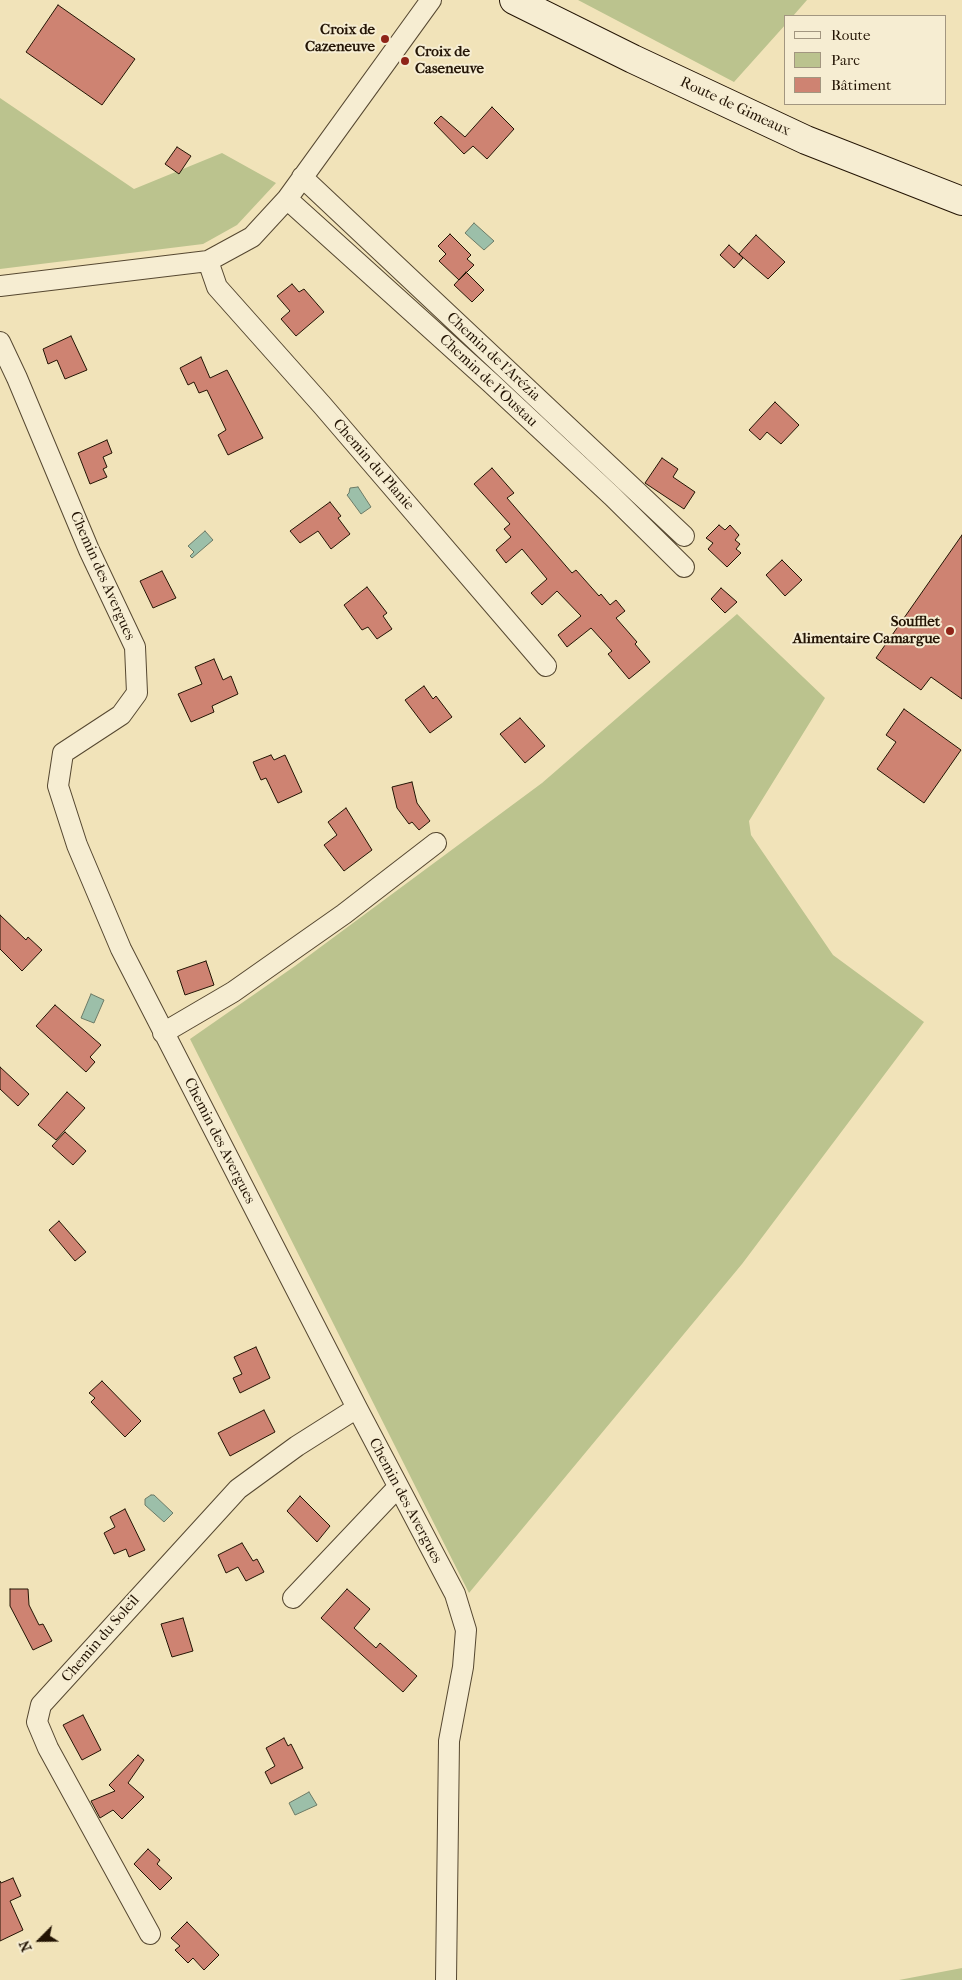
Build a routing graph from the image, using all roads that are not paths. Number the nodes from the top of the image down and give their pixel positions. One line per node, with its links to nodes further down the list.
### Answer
1 (431, 0): 3 (street)
2 (514, 0): 5 (street, Route de Gimeaux)
3 (302, 177): 4 (street); 9 (street, Chemin de l'Arézia)
4 (287, 199): 6 (street); 10 (street, Chemin de l'Oustau)
5 (962, 202)
6 (208, 261): 7 (street); 11 (street, Chemin du Planie)
7 (0, 286)
8 (0, 342): 13 (street, Chemin des Avergues)
9 (684, 536)
10 (684, 567)
11 (546, 666)
12 (436, 842): 13 (street)
13 (163, 1034): 14 (street, Chemin des Avergues)
14 (357, 1408): 15 (street, Chemin des Avergues); 17 (street, Chemin du Soleil)
15 (398, 1487): 16 (street); 18 (street, Chemin des Avergues)
16 (293, 1598)
17 (150, 1934)
18 (446, 1980)

